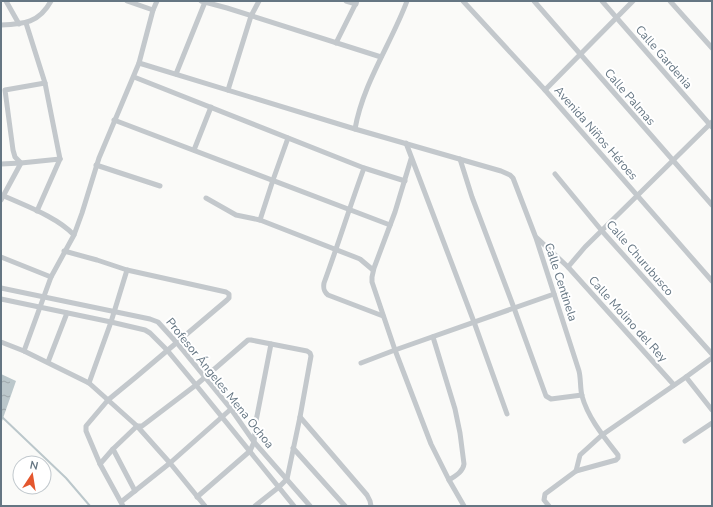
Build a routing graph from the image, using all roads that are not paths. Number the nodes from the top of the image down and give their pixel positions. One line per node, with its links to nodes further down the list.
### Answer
1 (6, 1): 19 (street)
2 (51, 1): 18 (street)
3 (127, 1): 15 (street)
4 (156, 1): 15 (street)
5 (259, 1): 16 (street)
6 (346, 1): 14 (street)
7 (407, 1): 24 (street)
8 (463, 1): 30 (street, Avenida Niños Héroes)
9 (534, 1): 23 (street, Calle Palmas)
10 (602, 1): 17 (street, Calle Gardenia)
11 (633, 1): 17 (street)
12 (670, 1): 22 (street)
13 (203, 2): 16 (street); 26 (street)
14 (356, 2): 21 (street)
15 (153, 10): 25 (street)
16 (251, 16): 21 (street); 29 (street)
17 (617, 18): 23 (street); 33 (street, Calle Gardenia)
18 (26, 23): 19 (street); 28 (street)
19 (20, 24): 20 (street)
20 (1, 26)
21 (336, 43): 24 (street)
22 (712, 48)
23 (580, 54): 30 (street); 41 (street, Calle Palmas)
24 (381, 57): 34 (street)
25 (140, 63): 26 (street); 27 (street)
26 (176, 74): 29 (street)
27 (134, 77): 31 (street); 32 (street)
28 (45, 83): 38 (street); 42 (street)
29 (228, 90): 34 (street)
30 (546, 90): 50 (street, Avenida Niños Héroes)
31 (211, 108): 35 (street); 37 (street)
32 (114, 120): 37 (street); 44 (street)
33 (711, 124): 41 (street)
34 (355, 129): 36 (street)
35 (288, 138): 45 (street); 47 (street)
36 (406, 143): 39 (street); 40 (street)
37 (194, 150): 47 (street)
38 (60, 159): 42 (street); 55 (street)
39 (411, 159): 48 (street); 79 (street)
40 (460, 159): 60 (street, Calle Centinela); 74 (street)
41 (672, 160): 50 (street); 53 (street, Calle Palmas)
42 (21, 163): 43 (street); 51 (street)
43 (1, 164)
44 (96, 165): 49 (street); 59 (street)
45 (364, 168): 48 (street); 54 (street)
46 (555, 174): 58 (street, Calle Churubusco)
47 (273, 180): 54 (street); 56 (street)
48 (405, 181): 57 (street)
49 (160, 186)
50 (638, 196): 58 (street); 68 (street, Avenida Niños Héroes)
51 (2, 198): 55 (street)
52 (206, 198): 56 (street)
53 (712, 205)
54 (349, 209): 57 (street); 61 (street)
55 (37, 211): 59 (street)
56 (260, 220): 61 (street)
57 (390, 225): 66 (street)
58 (602, 231): 64 (street); 87 (street, Calle Churubusco)
59 (74, 234): 62 (street)
60 (536, 238): 64 (street, Calle Molino del Rey); 70 (street, Calle Centinela)
61 (336, 250): 66 (street); 77 (street)
62 (64, 252): 65 (street); 67 (street)
63 (1, 258): 67 (street)
64 (568, 267): 95 (street, Calle Molino del Rey)
65 (127, 270): 75 (street); 82 (street)
66 (373, 270): 77 (street)
67 (51, 277): 71 (street)
68 (712, 281)
69 (1, 288): 71 (street, Profesor Ángeles Mena Ochoa)
70 (554, 294): 74 (street); 96 (street, Calle Centinela)
71 (44, 297): 73 (street); 75 (street, Profesor Ángeles Mena Ochoa)
72 (1, 299): 73 (street, Profesor Ángeles Mena Ochoa)
73 (40, 307): 76 (street, Profesor Ángeles Mena Ochoa); 84 (street)
74 (514, 308): 79 (street); 96 (street)
75 (114, 311): 78 (street); 82 (street, Profesor Ángeles Mena Ochoa)
76 (67, 313): 78 (street, Profesor Ángeles Mena Ochoa); 89 (street)
77 (383, 316): 86 (street)
78 (111, 322): 85 (street, Profesor Ángeles Mena Ochoa); 93 (street)
79 (474, 322): 80 (street); 100 (street)
80 (433, 337): 86 (street); 115 (street)
81 (1, 342): 84 (street)
82 (177, 343): 85 (street); 91 (street, Profesor Ángeles Mena Ochoa)
83 (271, 344): 91 (street); 101 (street); 107 (street)
84 (24, 350): 89 (street)
85 (167, 350): 94 (street, Profesor Ángeles Mena Ochoa); 97 (street)
86 (395, 350): 90 (street); 115 (street)
87 (712, 354)
88 (712, 358): 92 (street)
89 (48, 362): 93 (street)
90 (361, 363)
91 (205, 377): 94 (street); 98 (street, Profesor Ángeles Mena Ochoa)
92 (686, 377): 95 (street); 99 (street)
93 (89, 382): 97 (street)
94 (196, 385): 102 (street, Profesor Ángeles Mena Ochoa); 104 (street)
95 (674, 385): 105 (street)
96 (582, 395): 105 (street, Calle Centinela)
97 (108, 400): 104 (street); 112 (street)
98 (231, 409): 102 (street); 107 (street, Profesor Ángeles Mena Ochoa)
99 (712, 410)
100 (507, 414)
101 (300, 417): 108 (street); 125 (street)
102 (222, 418): 110 (street, Profesor Ángeles Mena Ochoa); 111 (street)
103 (712, 423): 106 (street)
104 (138, 426): 109 (street); 111 (street)
105 (602, 435): 113 (street); 113 (street, Calle Centinela)
106 (685, 441)
107 (254, 442): 110 (street); 114 (street, Profesor Ángeles Mena Ochoa)
108 (294, 448): 114 (street); 124 (street)
109 (113, 449): 112 (street); 117 (street)
110 (250, 451): 116 (street, Profesor Ángeles Mena Ochoa); 118 (street)
111 (170, 463): 117 (street); 118 (street)
112 (100, 464): 119 (street)
113 (576, 471): 127 (street)
114 (287, 479): 116 (street); 123 (street, Profesor Ángeles Mena Ochoa)
115 (449, 480): 126 (street)
116 (278, 487): 121 (street); 122 (street, Profesor Ángeles Mena Ochoa)
117 (135, 491): 119 (street)
118 (196, 496): 120 (street)
119 (122, 504)
120 (205, 506)
121 (255, 506)
122 (294, 506)
123 (310, 506)
124 (345, 506)
125 (371, 506)
126 (464, 506)
127 (549, 506)

